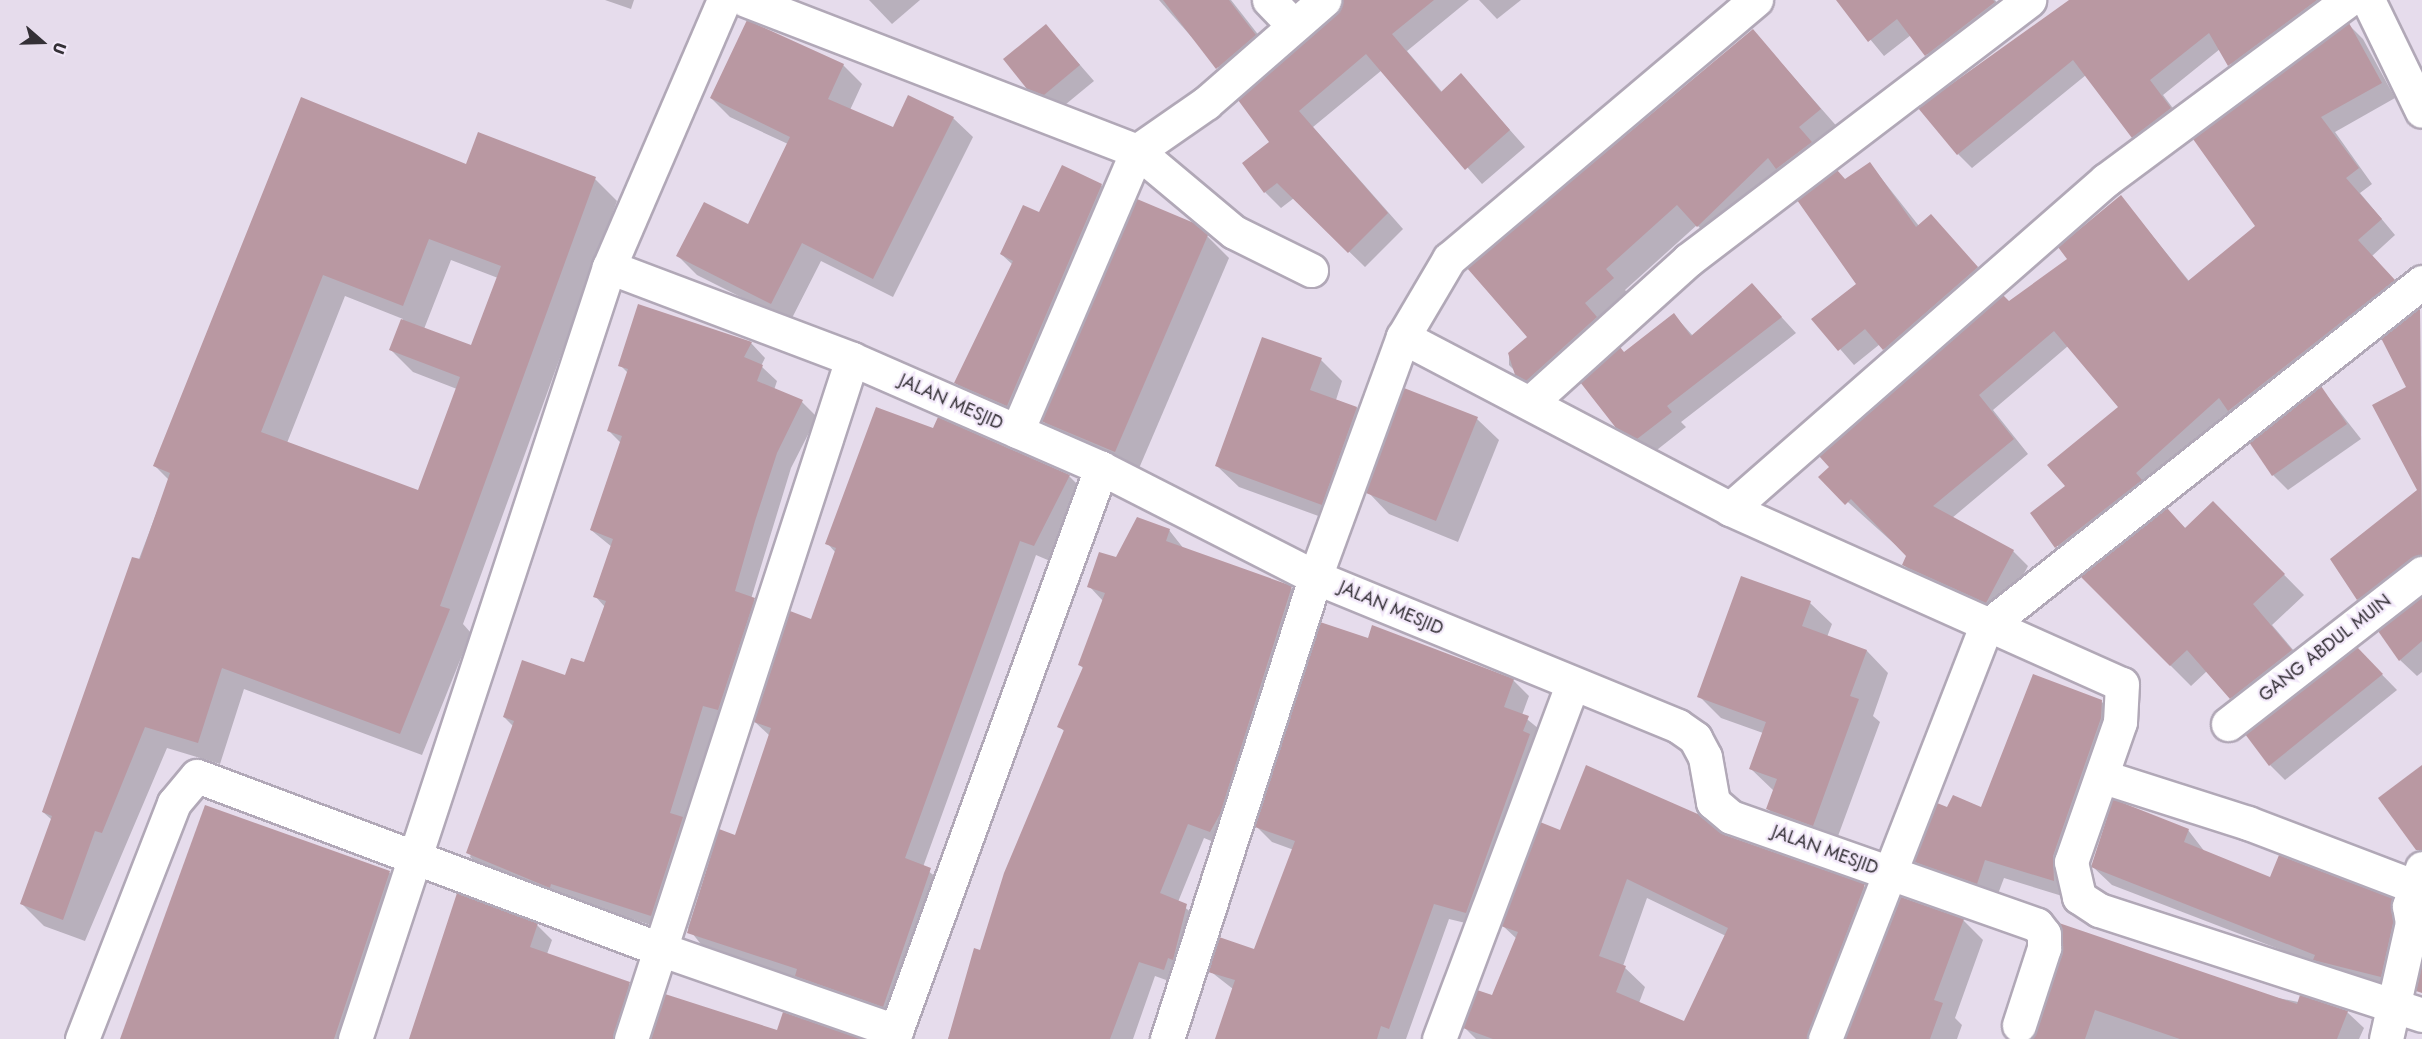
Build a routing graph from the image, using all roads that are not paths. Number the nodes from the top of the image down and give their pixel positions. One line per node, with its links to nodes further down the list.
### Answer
1 (724, 0): 12 (street)
2 (746, 0): 11 (street)
3 (1269, 0): 9 (street)
4 (1324, 0): 9 (street)
5 (1756, 0): 15 (street)
6 (2029, 0): 17 (street)
7 (2348, 0): 20 (street)
8 (2368, 0): 10 (street)
9 (1293, 25): 11 (street)
10 (2422, 111)
11 (1137, 151): 13 (street); 18 (street)
12 (609, 267): 16 (street, JALAN MESJID); 27 (street)
13 (1311, 270)
14 (2422, 282): 23 (street)
15 (1403, 337): 17 (street); 22 (street)
16 (852, 359): 18 (street, JALAN MESJID); 30 (street)
17 (1532, 400): 20 (street)
18 (1017, 431): 19 (street, JALAN MESJID)
19 (1101, 468): 22 (street, JALAN MESJID); 33 (street)
20 (1730, 508): 23 (street)
21 (2422, 573): 25 (street, GANG ABDUL MUIN)
22 (1315, 577): 24 (street, JALAN MESJID); 37 (street)
23 (1986, 627): 26 (street); 28 (street)
24 (1572, 685): 28 (street, JALAN MESJID); 38 (street)
25 (2228, 724)
26 (2103, 777): 29 (street); 31 (street)
27 (417, 860): 30 (street); 34 (street); 35 (street)
28 (1887, 872): 32 (street, JALAN MESJID); 39 (street)
29 (2419, 878): 31 (street)
30 (660, 949): 33 (street); 36 (street)
31 (2409, 1011): 40 (street)
32 (2019, 1025)
33 (894, 1035)
34 (82, 1039)
35 (355, 1039)
36 (631, 1039)
37 (1167, 1039)
38 (1439, 1039)
39 (1826, 1039)
40 (2386, 1039)

